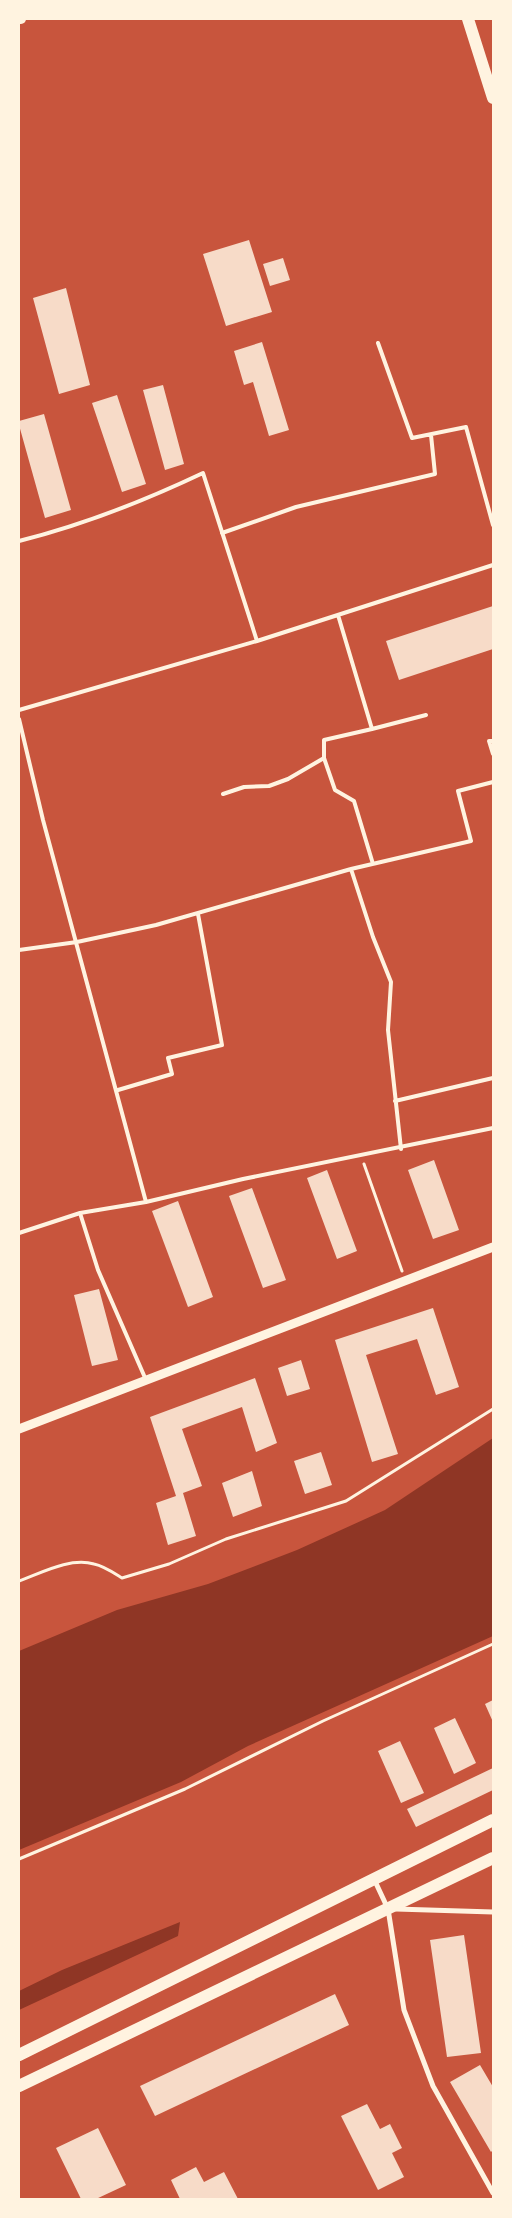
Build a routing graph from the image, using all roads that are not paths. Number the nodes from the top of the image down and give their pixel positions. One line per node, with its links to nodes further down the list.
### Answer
1 (468, 19): 2 (main road)
2 (493, 98)
3 (378, 343): 4 (lane)
4 (430, 435): 5 (lane); 6 (lane)
5 (493, 525)
6 (222, 533): 7 (lane); 10 (lane)
7 (19, 541)
8 (493, 565): 9 (lane)
9 (338, 615): 10 (lane); 14 (lane)
10 (257, 641): 11 (lane)
11 (19, 710)
12 (426, 715): 14 (lane)
13 (19, 720): 23 (lane)
14 (372, 729): 17 (lane)
15 (493, 741): 16 (lane)
16 (493, 754)
17 (324, 758): 19 (lane); 20 (lane)
18 (493, 782): 20 (lane)
19 (223, 794)
20 (373, 864): 21 (lane)
21 (351, 869): 22 (lane); 27 (lane)
22 (198, 914): 23 (lane); 26 (lane)
23 (77, 942): 24 (lane); 26 (lane)
24 (19, 950)
25 (493, 1078): 27 (lane)
26 (118, 1090): 30 (lane)
27 (395, 1101): 29 (lane)
28 (493, 1128): 29 (lane)
29 (401, 1148): 30 (lane)
30 (146, 1202): 31 (lane)
31 (80, 1213): 32 (lane); 34 (lane)
32 (19, 1232)
33 (493, 1247): 34 (street)
34 (146, 1380): 35 (street)
35 (19, 1429)
36 (493, 1820): 38 (main road)
37 (493, 1858): 39 (main road)
38 (374, 1879): 39 (street); 41 (main road)
39 (388, 1909): 40 (street); 42 (main road); 43 (street)
40 (493, 1912)
41 (19, 2055)
42 (19, 2086)
43 (493, 2193)

